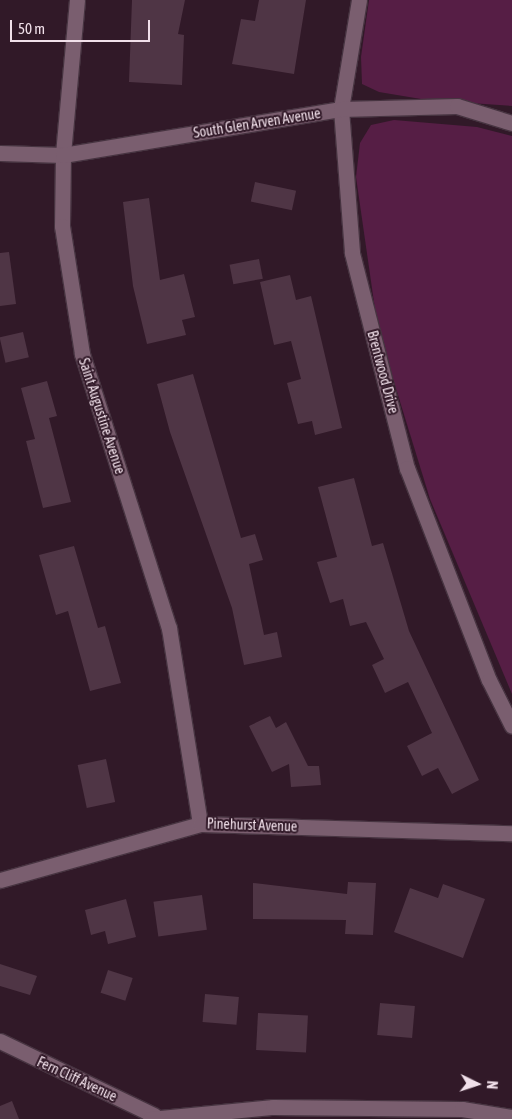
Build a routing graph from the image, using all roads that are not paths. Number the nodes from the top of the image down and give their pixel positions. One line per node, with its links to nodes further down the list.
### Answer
1 (77, 0): 6 (street, Saint Augustine Avenue)
2 (358, 0): 3 (street, Brentwood Drive)
3 (341, 109): 4 (street, South Glen Arven Avenue); 6 (street, South Glen Arven Avenue); 7 (street, Brentwood Drive)
4 (512, 123)
5 (0, 153): 6 (street, South Glen Arven Avenue)
6 (63, 155): 8 (street, Saint Augustine Avenue)
7 (512, 726)
8 (200, 824): 9 (street, Pinehurst Avenue); 10 (street, Pinehurst Avenue)
9 (512, 833)
10 (0, 880)
11 (0, 1041): 12 (street, Fern Cliff Avenue)
12 (152, 1117): 13 (street)
13 (512, 1117)

